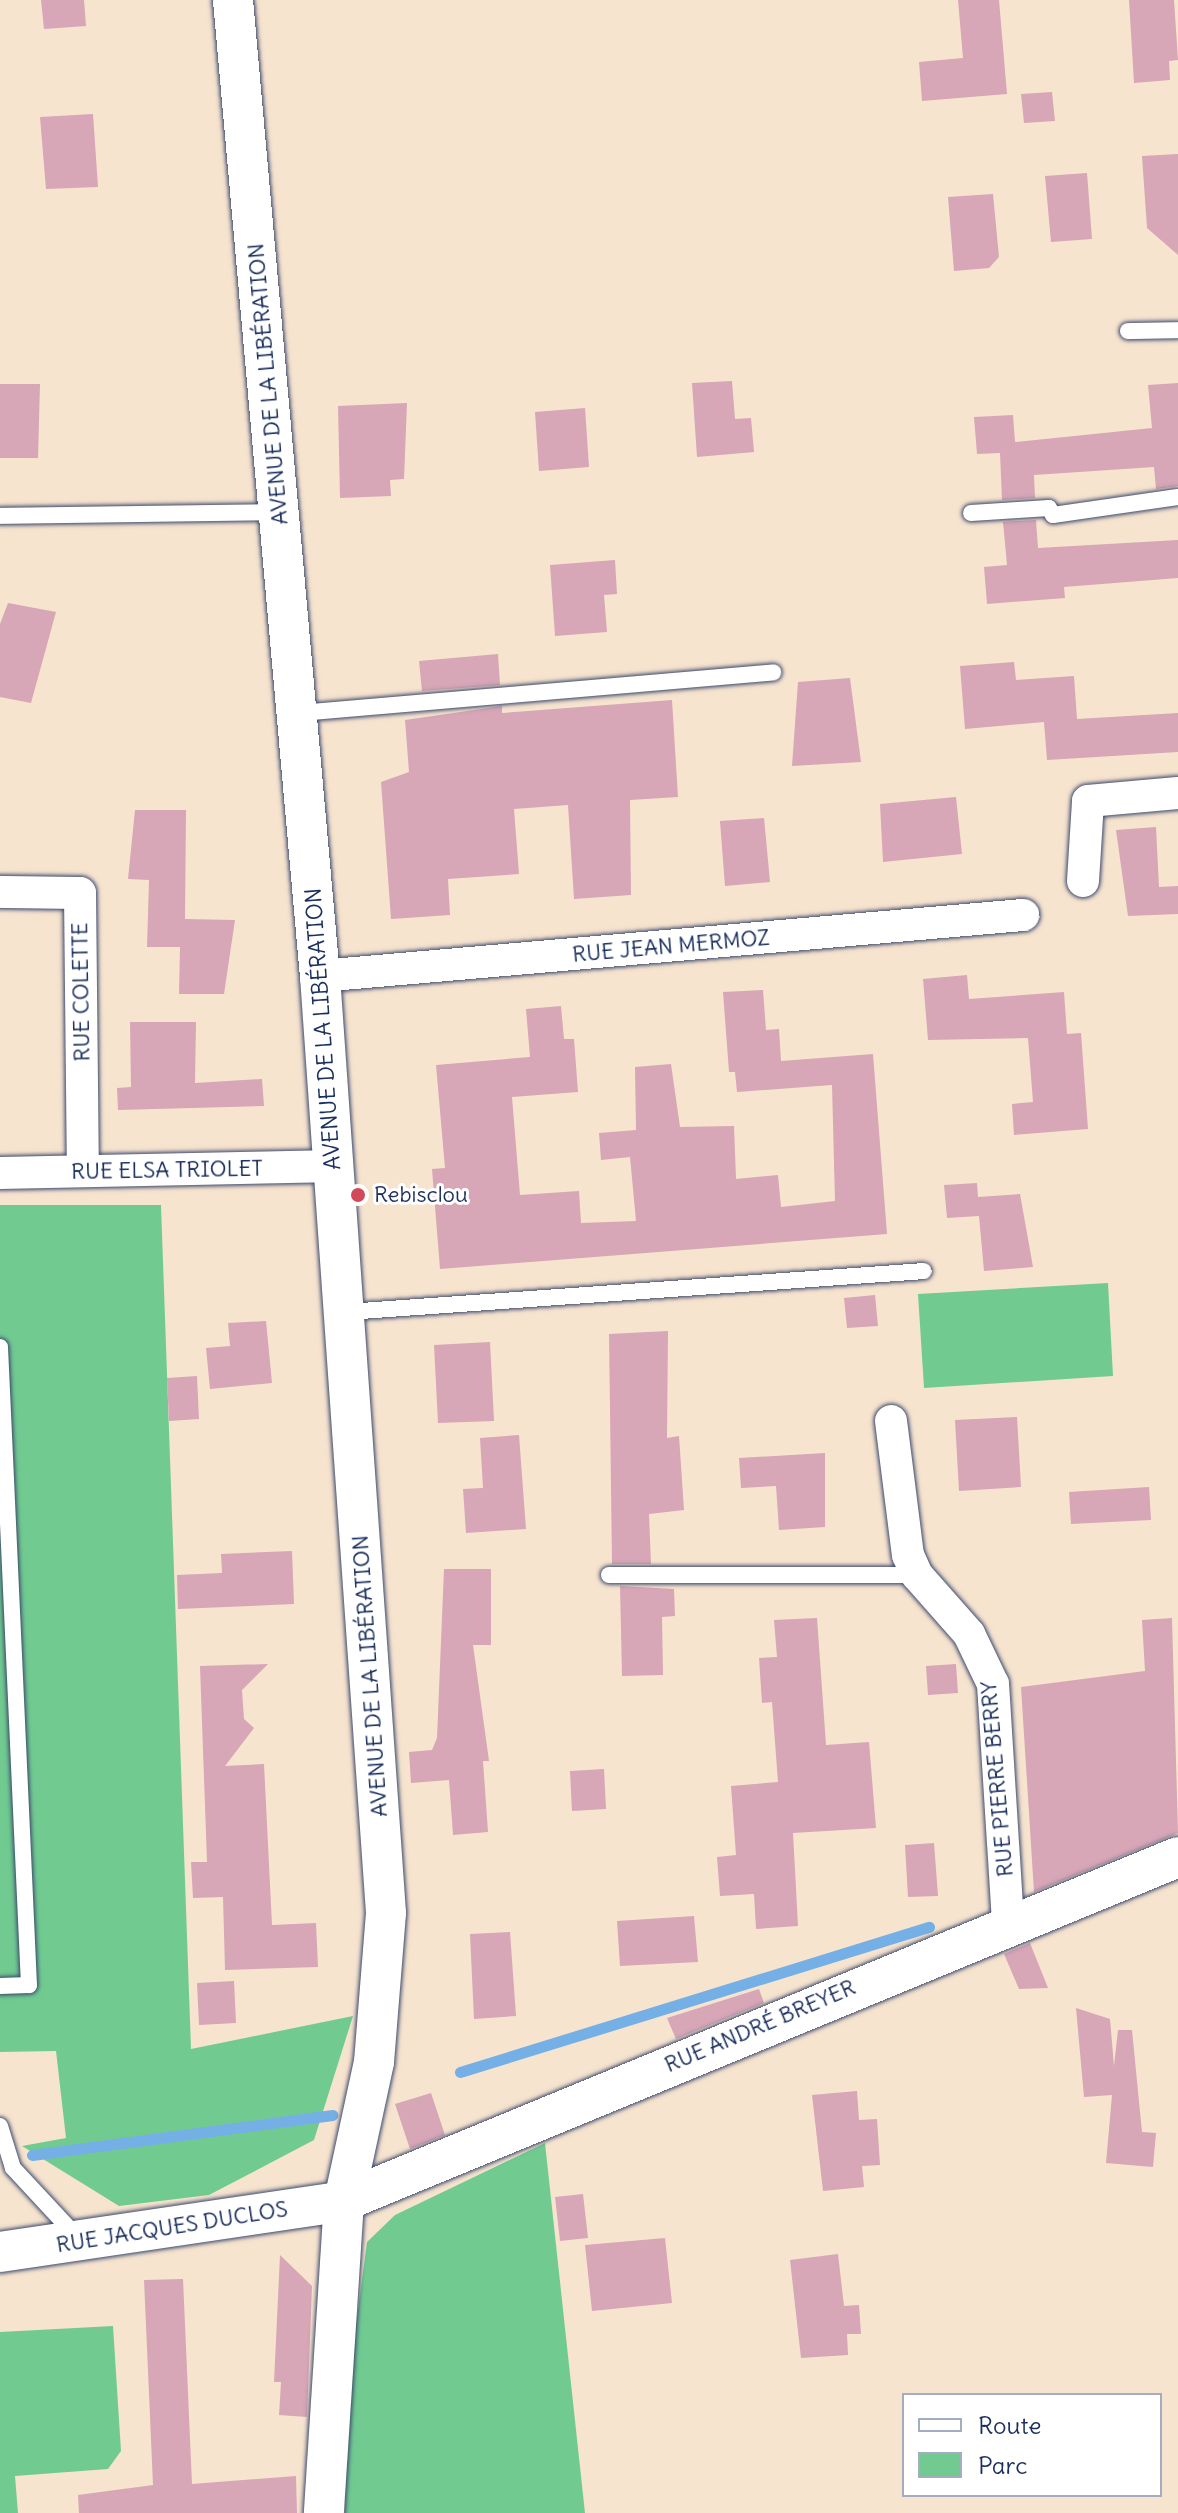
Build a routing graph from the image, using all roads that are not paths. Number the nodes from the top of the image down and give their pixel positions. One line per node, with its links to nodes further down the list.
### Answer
1 (233, 0): 5 (street, AVENUE DE LA LIBÉRATION)
2 (1178, 330): 3 (lane)
3 (1128, 331)
4 (1178, 497): 6 (lane)
5 (280, 512): 7 (lane); 9 (street, AVENUE DE LA LIBÉRATION)
6 (971, 513)
7 (0, 516)
8 (773, 672): 9 (lane)
9 (299, 713): 14 (street, AVENUE DE LA LIBÉRATION)
10 (1178, 793): 11 (street)
11 (1083, 881)
12 (0, 892): 16 (street, RUE COLETTE)
13 (1023, 915): 14 (street, RUE JEAN MERMOZ)
14 (320, 976): 15 (street, AVENUE DE LA LIBÉRATION)
15 (333, 1166): 16 (street, RUE ELSA TRIOLET); 19 (street, AVENUE DE LA LIBÉRATION)
16 (83, 1171): 17 (street, RUE ELSA TRIOLET)
17 (0, 1173)
18 (924, 1271): 19 (lane)
19 (347, 1312): 29 (street, AVENUE DE LA LIBÉRATION)
20 (0, 1347): 24 (lane)
21 (891, 1421): 23 (street, RUE PIERRE BERRY)
22 (609, 1575): 23 (lane)
23 (917, 1575): 26 (street, RUE PIERRE BERRY)
24 (5, 1609): 27 (lane)
25 (1178, 1857): 26 (street, RUE ANDRÉ BREYER)
26 (1008, 1925): 29 (street, RUE ANDRÉ BREYER)
27 (0, 1986)
28 (0, 2126): 30 (lane)
29 (344, 2201): 30 (street, RUE JACQUES DUCLOS); 32 (street, AVENUE DE LA LIBÉRATION)
30 (81, 2242): 31 (street, RUE JACQUES DUCLOS)
31 (0, 2252)
32 (324, 2513)

